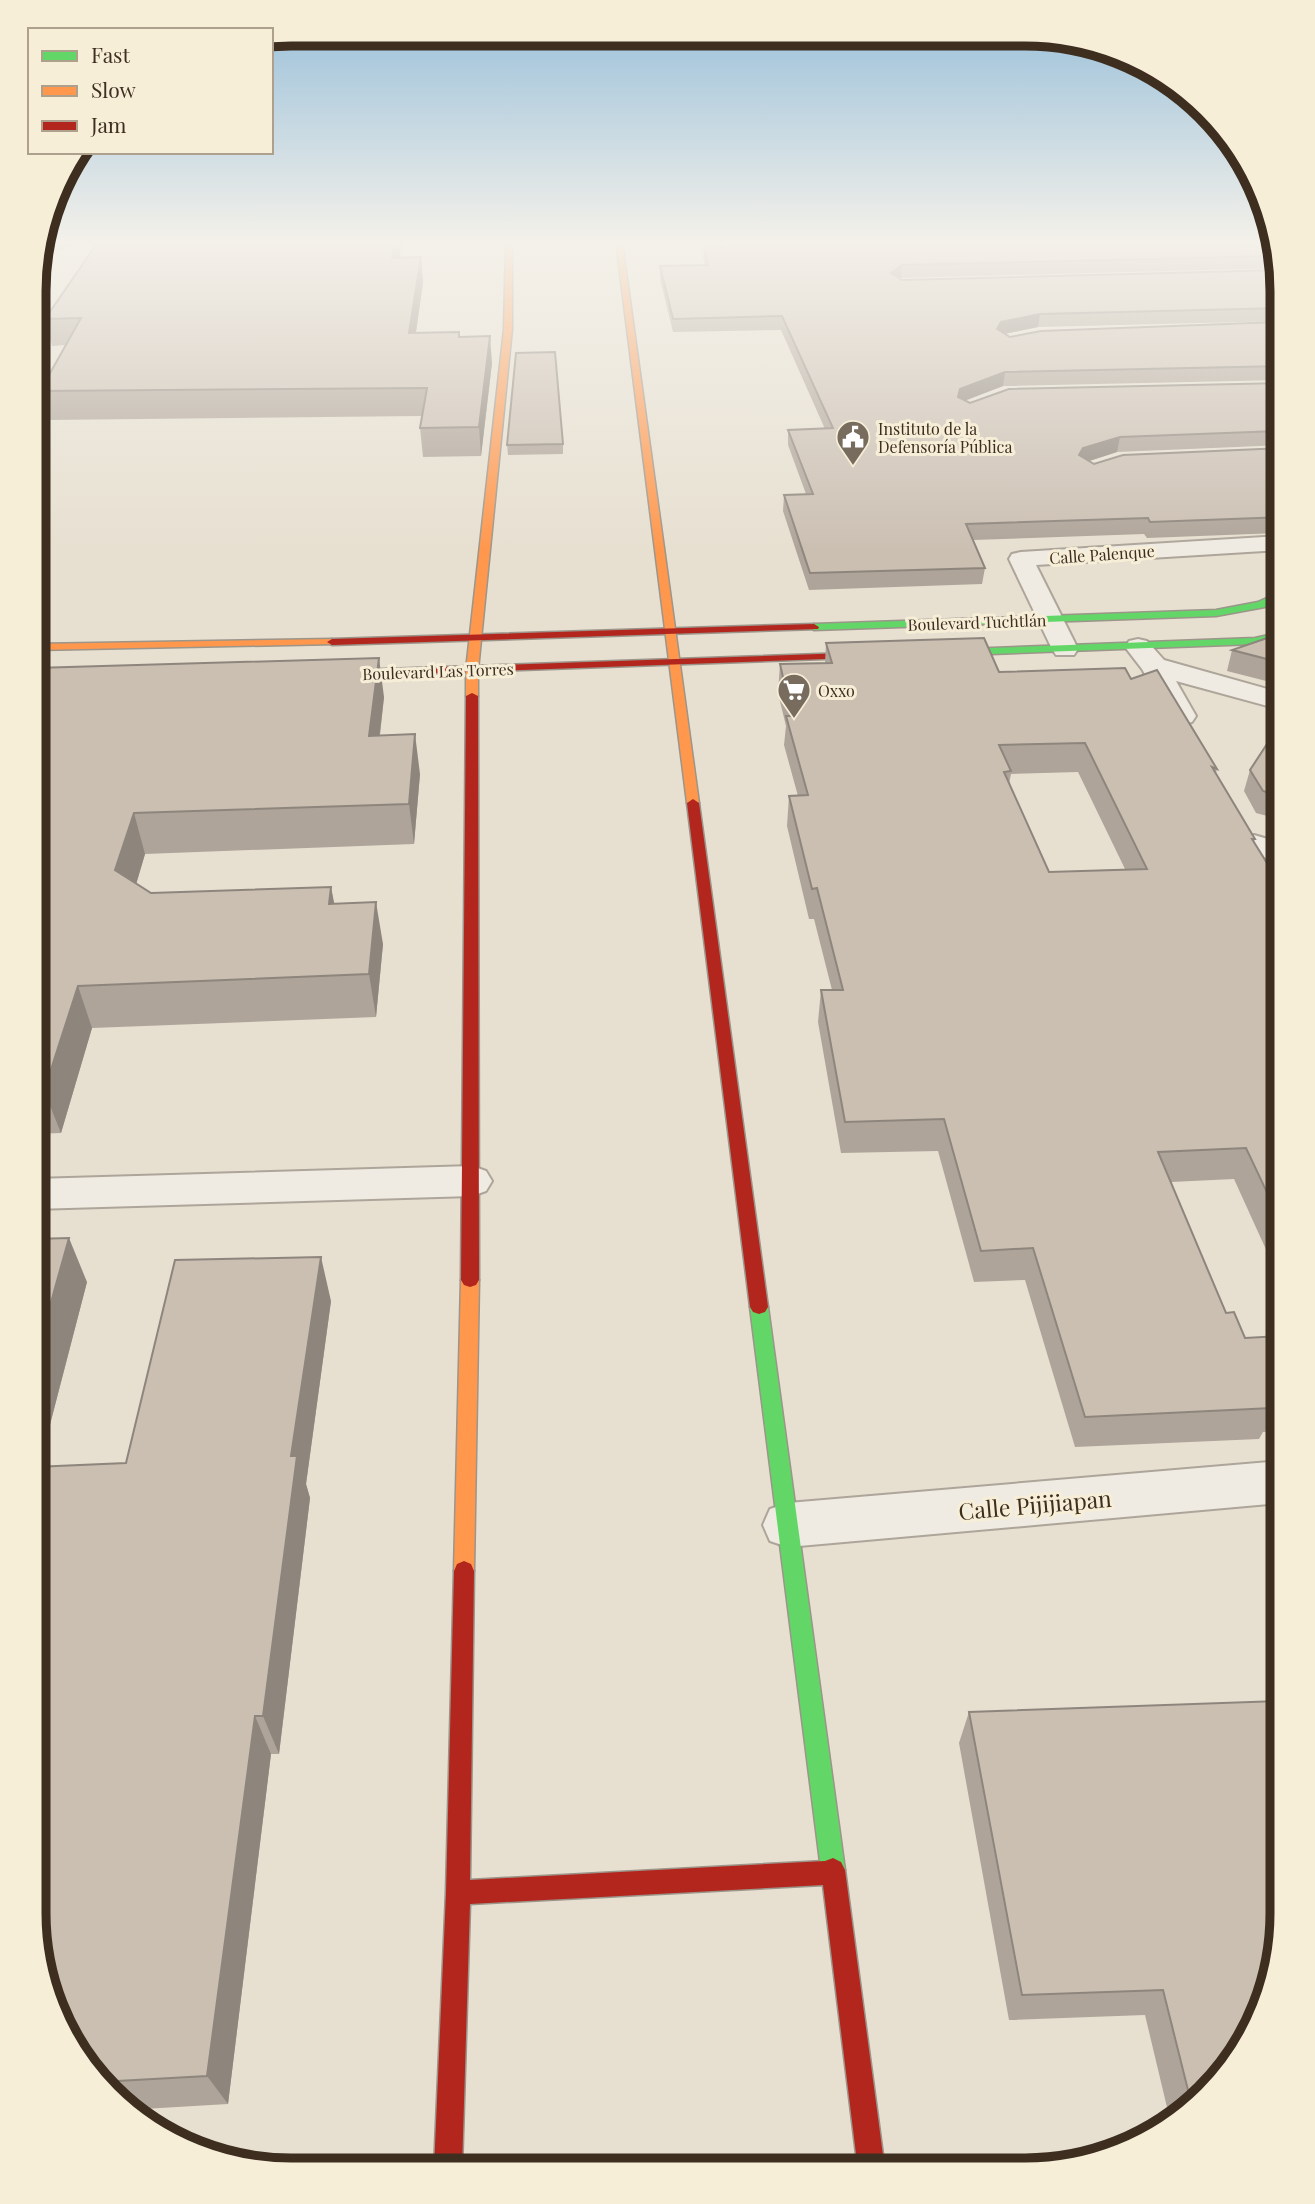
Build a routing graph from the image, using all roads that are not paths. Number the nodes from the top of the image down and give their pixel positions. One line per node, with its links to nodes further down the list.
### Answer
1 (507, 345): 8 (street)
2 (632, 345): 6 (street)
3 (1270, 544): 5 (street, Calle Palenque)
4 (1270, 600): 5 (street, Boulevard Tuchtlán)
5 (1051, 620): 6 (street, Boulevard Tuchtlán); 10 (street, Calle Palenque)
6 (670, 631): 8 (street, Boulevard Las Torres); 14 (street)
7 (1270, 638): 13 (street, Boulevard Tuchtlán)
8 (477, 639): 9 (street, Boulevard Las Torres); 15 (street)
9 (46, 647)
10 (1065, 649): 11 (street, Boulevard Tuchtlán); 13 (street, Boulevard Tuchtlán)
11 (925, 653)
12 (897, 654): 14 (street, Boulevard Tuchtlán)
13 (1146, 657): 17 (street); 18 (street)
14 (674, 662): 15 (street, Boulevard Las Torres); 22 (street)
15 (472, 670): 16 (street, Boulevard Las Torres); 19 (street)
16 (308, 675)
17 (1270, 698)
18 (1194, 738)
19 (472, 1181): 20 (street); 24 (street)
20 (46, 1194)
21 (1269, 1483): 22 (street, Calle Pijijiapan)
22 (788, 1525): 23 (street)
23 (832, 1872): 24 (street); 26 (street)
24 (458, 1892): 25 (street)
25 (448, 2158)
26 (870, 2158)

